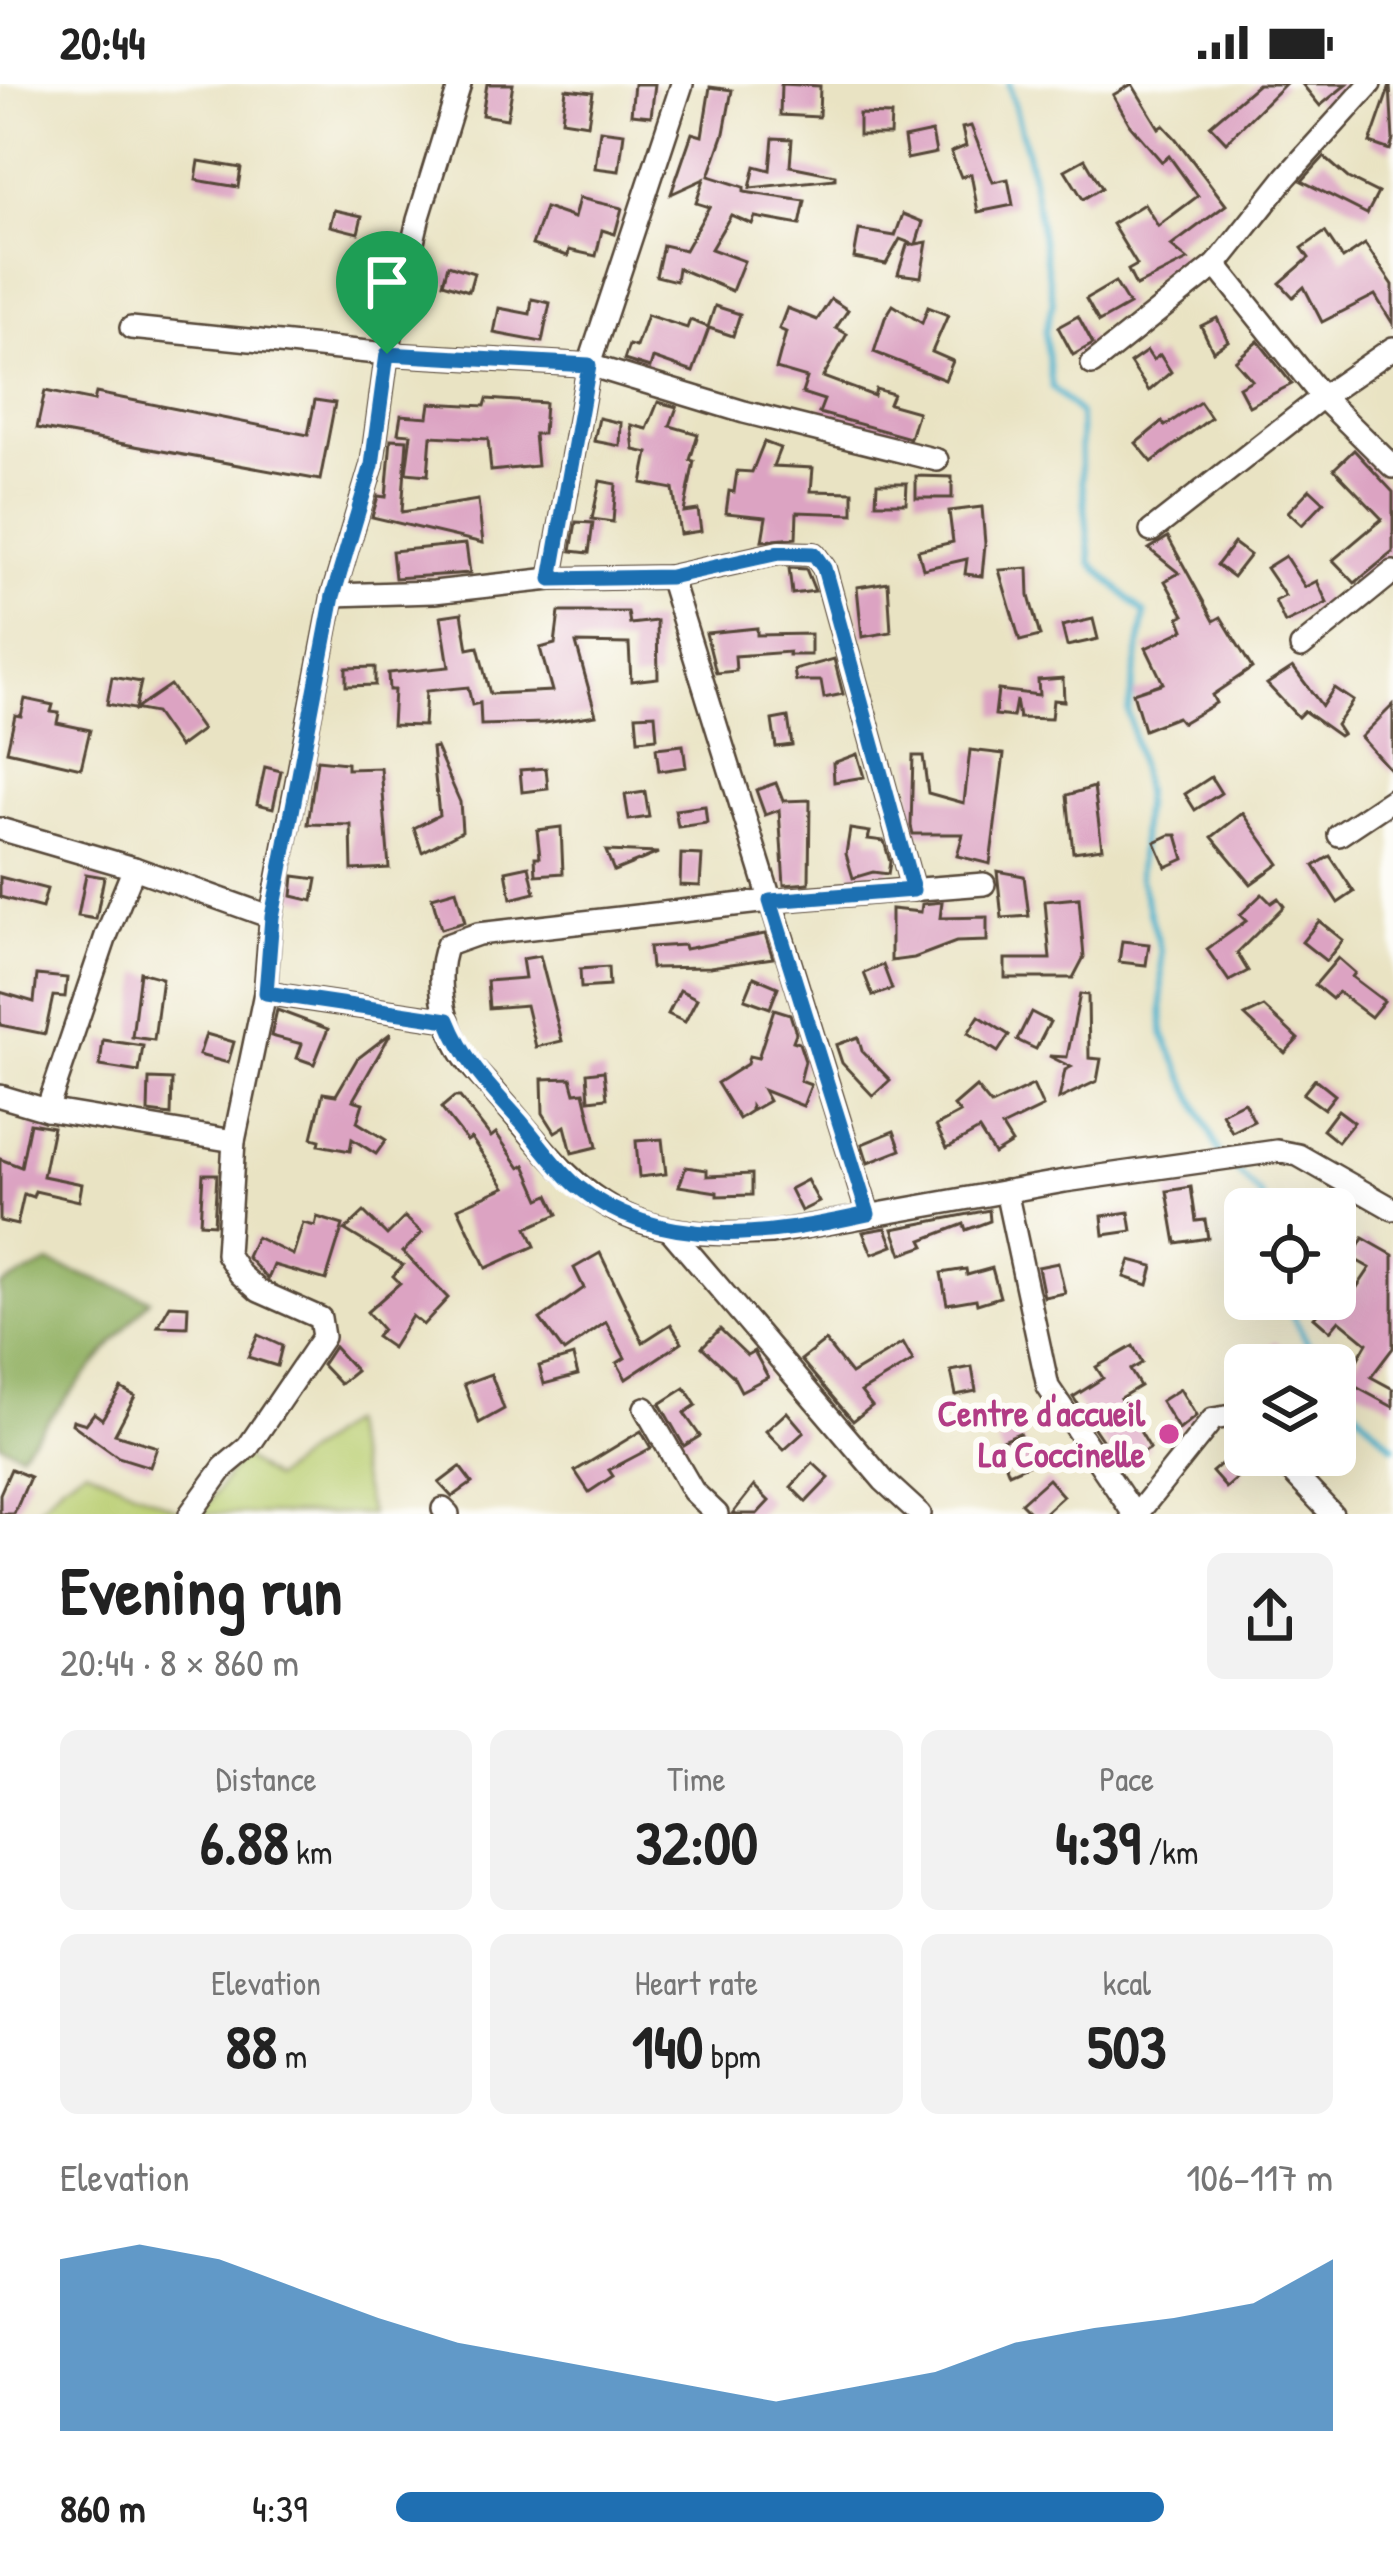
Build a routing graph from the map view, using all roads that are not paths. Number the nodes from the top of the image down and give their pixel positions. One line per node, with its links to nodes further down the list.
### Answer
1 (460, 84): 7 (street)
2 (682, 84): 9 (street)
3 (1370, 84): 4 (street)
4 (1216, 265): 8 (street); 10 (street)
5 (131, 328): 7 (street)
6 (1393, 348): 10 (street)
7 (387, 354): 9 (street); 17 (street)
8 (1092, 364)
9 (589, 365): 11 (street); 16 (street)
10 (1322, 397): 12 (street); 13 (street)
11 (937, 460)
12 (1393, 466)
13 (1151, 531)
14 (1393, 572): 18 (street)
15 (670, 577): 16 (street); 24 (street); 25 (street)
16 (551, 579): 17 (street)
17 (333, 596): 26 (street)
18 (1301, 647)
19 (1393, 799): 21 (street)
20 (0, 829): 22 (street)
21 (1339, 835)
22 (134, 868): 26 (street); 30 (street)
23 (984, 884): 24 (street)
24 (913, 890): 25 (street)
25 (770, 901): 28 (street); 34 (street)
26 (272, 917): 27 (street)
27 (266, 993): 28 (street); 31 (street)
28 (448, 1020): 35 (street)
29 (0, 1096): 30 (street)
30 (47, 1110): 31 (street)
31 (233, 1141): 39 (street)
32 (1006, 1191): 33 (street); 34 (street); 42 (street)
33 (1393, 1209)
34 (868, 1214): 35 (street)
35 (670, 1230): 41 (street)
36 (645, 1408): 40 (street)
37 (1224, 1417): 42 (street)
38 (1296, 1476): 43 (street)
39 (190, 1514)
40 (717, 1514)
41 (920, 1514)
42 (1136, 1514)
43 (1332, 1514)

